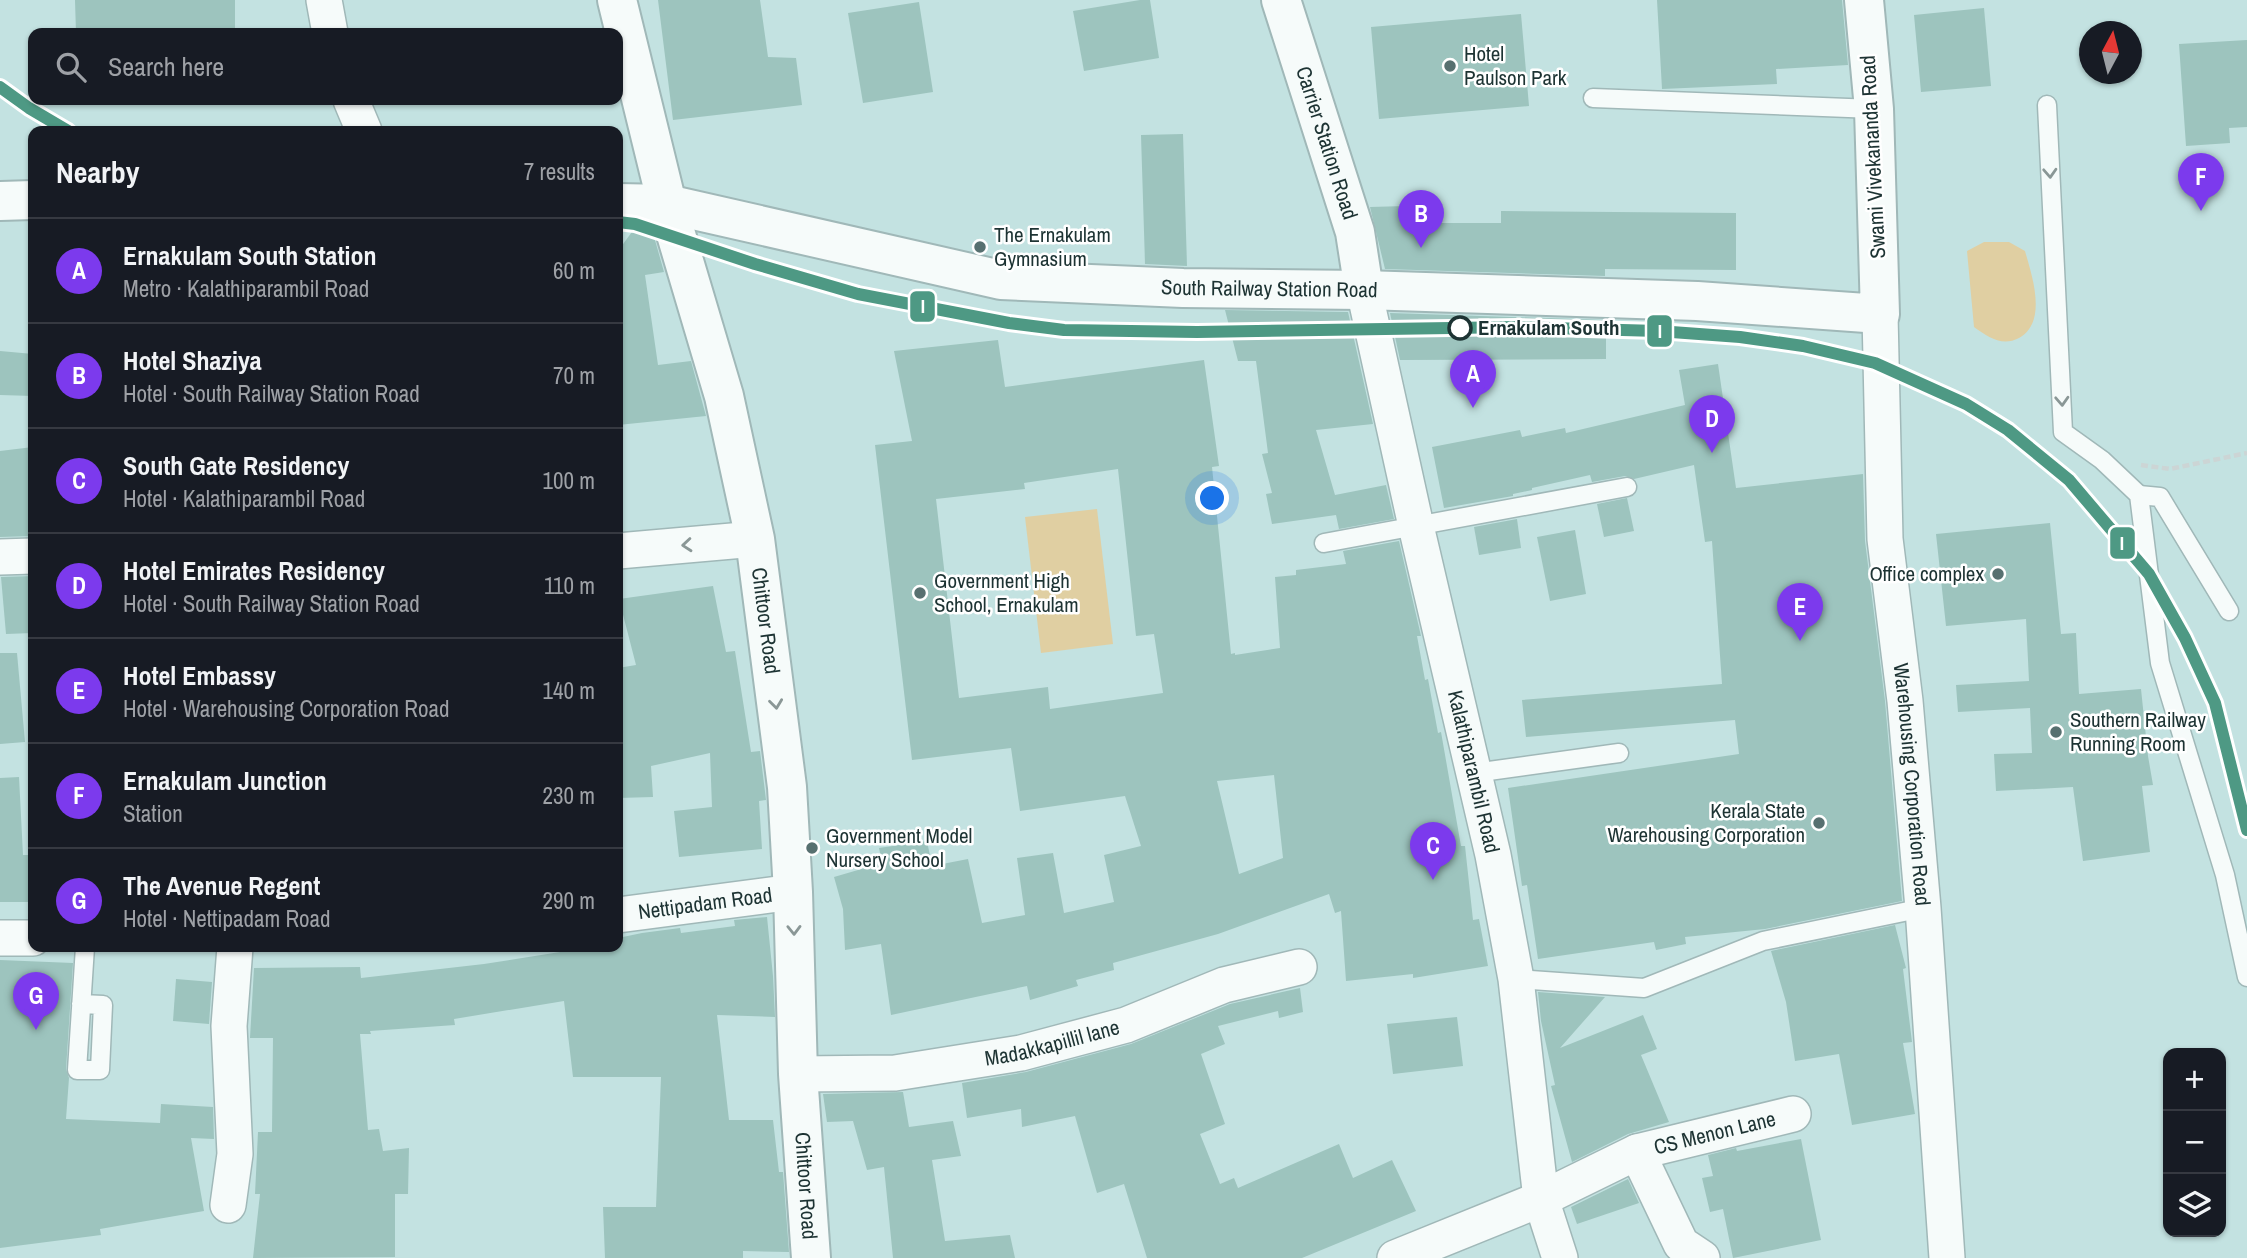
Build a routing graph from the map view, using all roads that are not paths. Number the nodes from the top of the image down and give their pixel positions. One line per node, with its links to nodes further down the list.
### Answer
1 (324, 0): 5 (street)
2 (617, 0): 14 (street, Chittoor Road)
3 (1281, 0): 15 (street, Carrier Station Road)
4 (1864, 0): 9 (street, Swami Vivekananda Road)
5 (329, 28)
6 (1593, 98): 9 (lane)
7 (353, 105): 10 (street)
8 (2047, 105): 18 (lane, one-way to 18)
9 (1874, 109): 16 (street, Swami Vivekananda Road)
10 (362, 126)
11 (28, 200): 12 (street)
12 (0, 201)
13 (623, 202): 14 (street, South Railway Station Road)
14 (667, 204): 15 (street, South Railway Station Road); 20 (street, Chittoor Road)
15 (1364, 290): 16 (street, South Railway Station Road); 19 (street, Kalathiparambil Road)
16 (1880, 314): 29 (street, Warehousing Corporation Road)
17 (1628, 487): 19 (lane)
18 (2139, 495): 25 (lane); 36 (lane)
19 (1416, 526): 21 (lane); 27 (street, Kalathiparambil Road)
20 (755, 539): 22 (street, one-way to 22); 28 (street, Chittoor Road, one-way to 28)
21 (1324, 543)
22 (623, 551)
23 (28, 556): 24 (street)
24 (0, 557)
25 (2229, 611)
26 (1619, 752): 27 (lane)
27 (1474, 773): 37 (street, Kalathiparambil Road)
28 (793, 892): 30 (street, Nettipadam Road); 39 (street, Chittoor Road, one-way to 39)
29 (1923, 908): 37 (lane); 48 (street, Warehousing Corporation Road)
30 (623, 914)
31 (0, 938): 32 (street)
32 (28, 938)
33 (85, 952): 38 (lane)
34 (235, 952): 43 (street)
35 (1299, 967): 39 (street, Madakkapillil lane)
36 (2247, 977)
37 (1516, 979): 42 (street, Kalathiparambil Road)
38 (81, 1004)
39 (798, 1073): 44 (street, Chittoor Road)
40 (1793, 1114): 41 (street, CS Menon Lane)
41 (1637, 1152): 42 (street, CS Menon Lane); 47 (street)
42 (1541, 1199): 45 (street, CS Menon Lane); 46 (street, Kalathiparambil Road)
43 (228, 1205)
44 (811, 1258)
45 (1395, 1258)
46 (1560, 1258)
47 (1702, 1258)
48 (1947, 1258)

